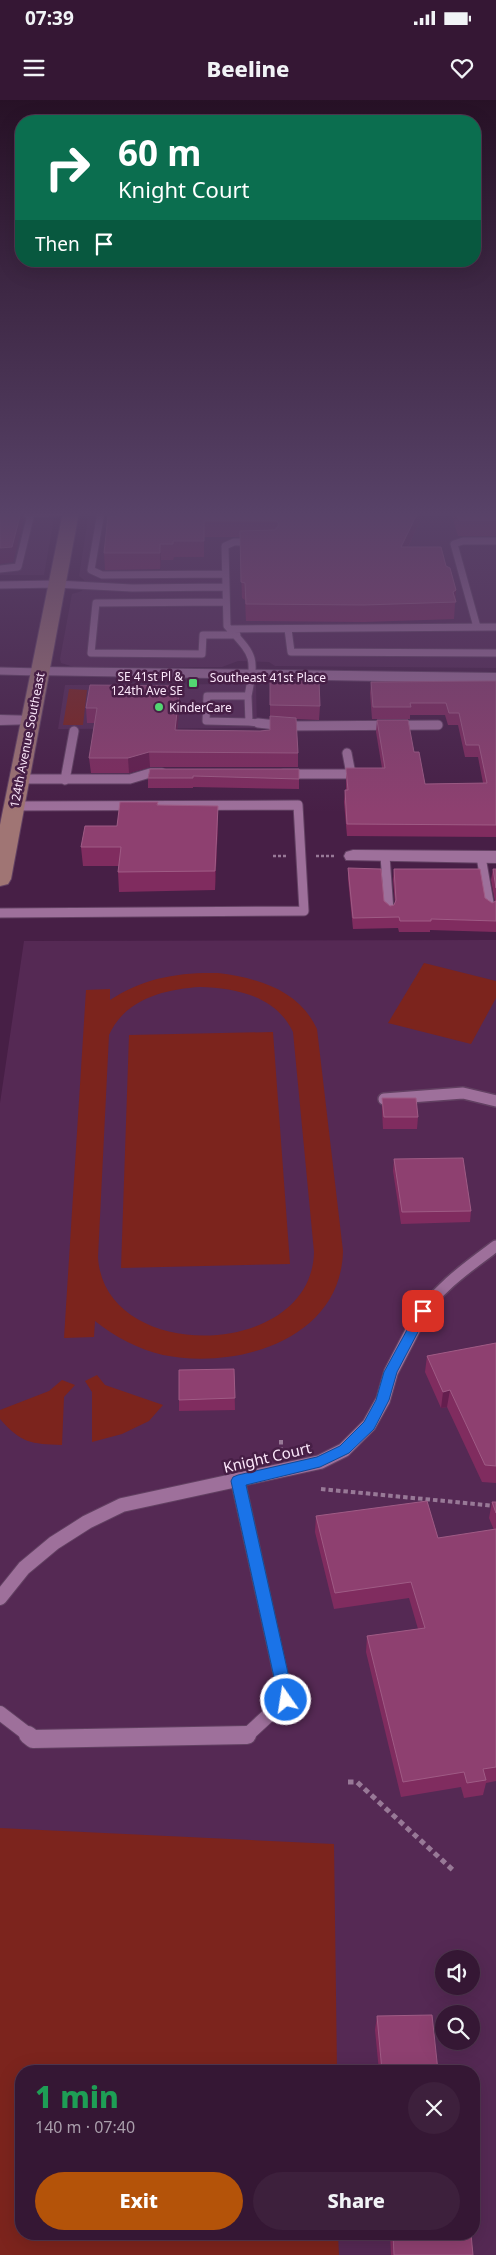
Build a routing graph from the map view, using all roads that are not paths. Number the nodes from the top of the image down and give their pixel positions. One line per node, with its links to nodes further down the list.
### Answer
1 (51, 613): 12 (street, 124th Avenue Southeast)
2 (95, 613): 9 (lane)
3 (226, 613): 7 (lane)
4 (473, 613): 5 (lane)
5 (477, 627): 6 (lane); 8 (lane)
6 (496, 627)
7 (231, 629): 8 (lane); 9 (lane)
8 (288, 629): 10 (lane)
9 (237, 635): 13 (lane)
10 (496, 653)
11 (0, 670): 12 (lane)
12 (40, 672): 13 (street, Southeast 41st Place); 17 (street, 124th Avenue Southeast)
13 (250, 676): 14 (street, Southeast 41st Place); 15 (lane)
14 (496, 678)
15 (248, 696): 18 (lane); 18 (lane)
16 (0, 720): 17 (street)
17 (30, 720): 24 (street, 124th Avenue Southeast)
18 (249, 722): 19 (lane)
19 (438, 725)
20 (74, 731): 25 (lane)
21 (347, 753): 23 (lane)
22 (170, 773): 25 (lane)
23 (274, 774)
24 (19, 779): 25 (lane); 26 (street, 124th Avenue Southeast)
25 (65, 780)
26 (14, 806): 27 (street, 124th Avenue Southeast); 34 (lane)
27 (2, 856): 31 (street, 124th Avenue Southeast)
28 (353, 856): 29 (street)
29 (385, 856): 30 (street); 33 (lane)
30 (488, 857): 32 (lane)
31 (0, 879)
32 (490, 908)
33 (389, 912)
34 (0, 913)
35 (384, 1099): 36 (lane)
36 (496, 1101)
37 (496, 1246): 38 (lane, Knight Court)
38 (238, 1481): 39 (lane, Knight Court); 40 (lane)
39 (0, 1598)
40 (0, 1713)

